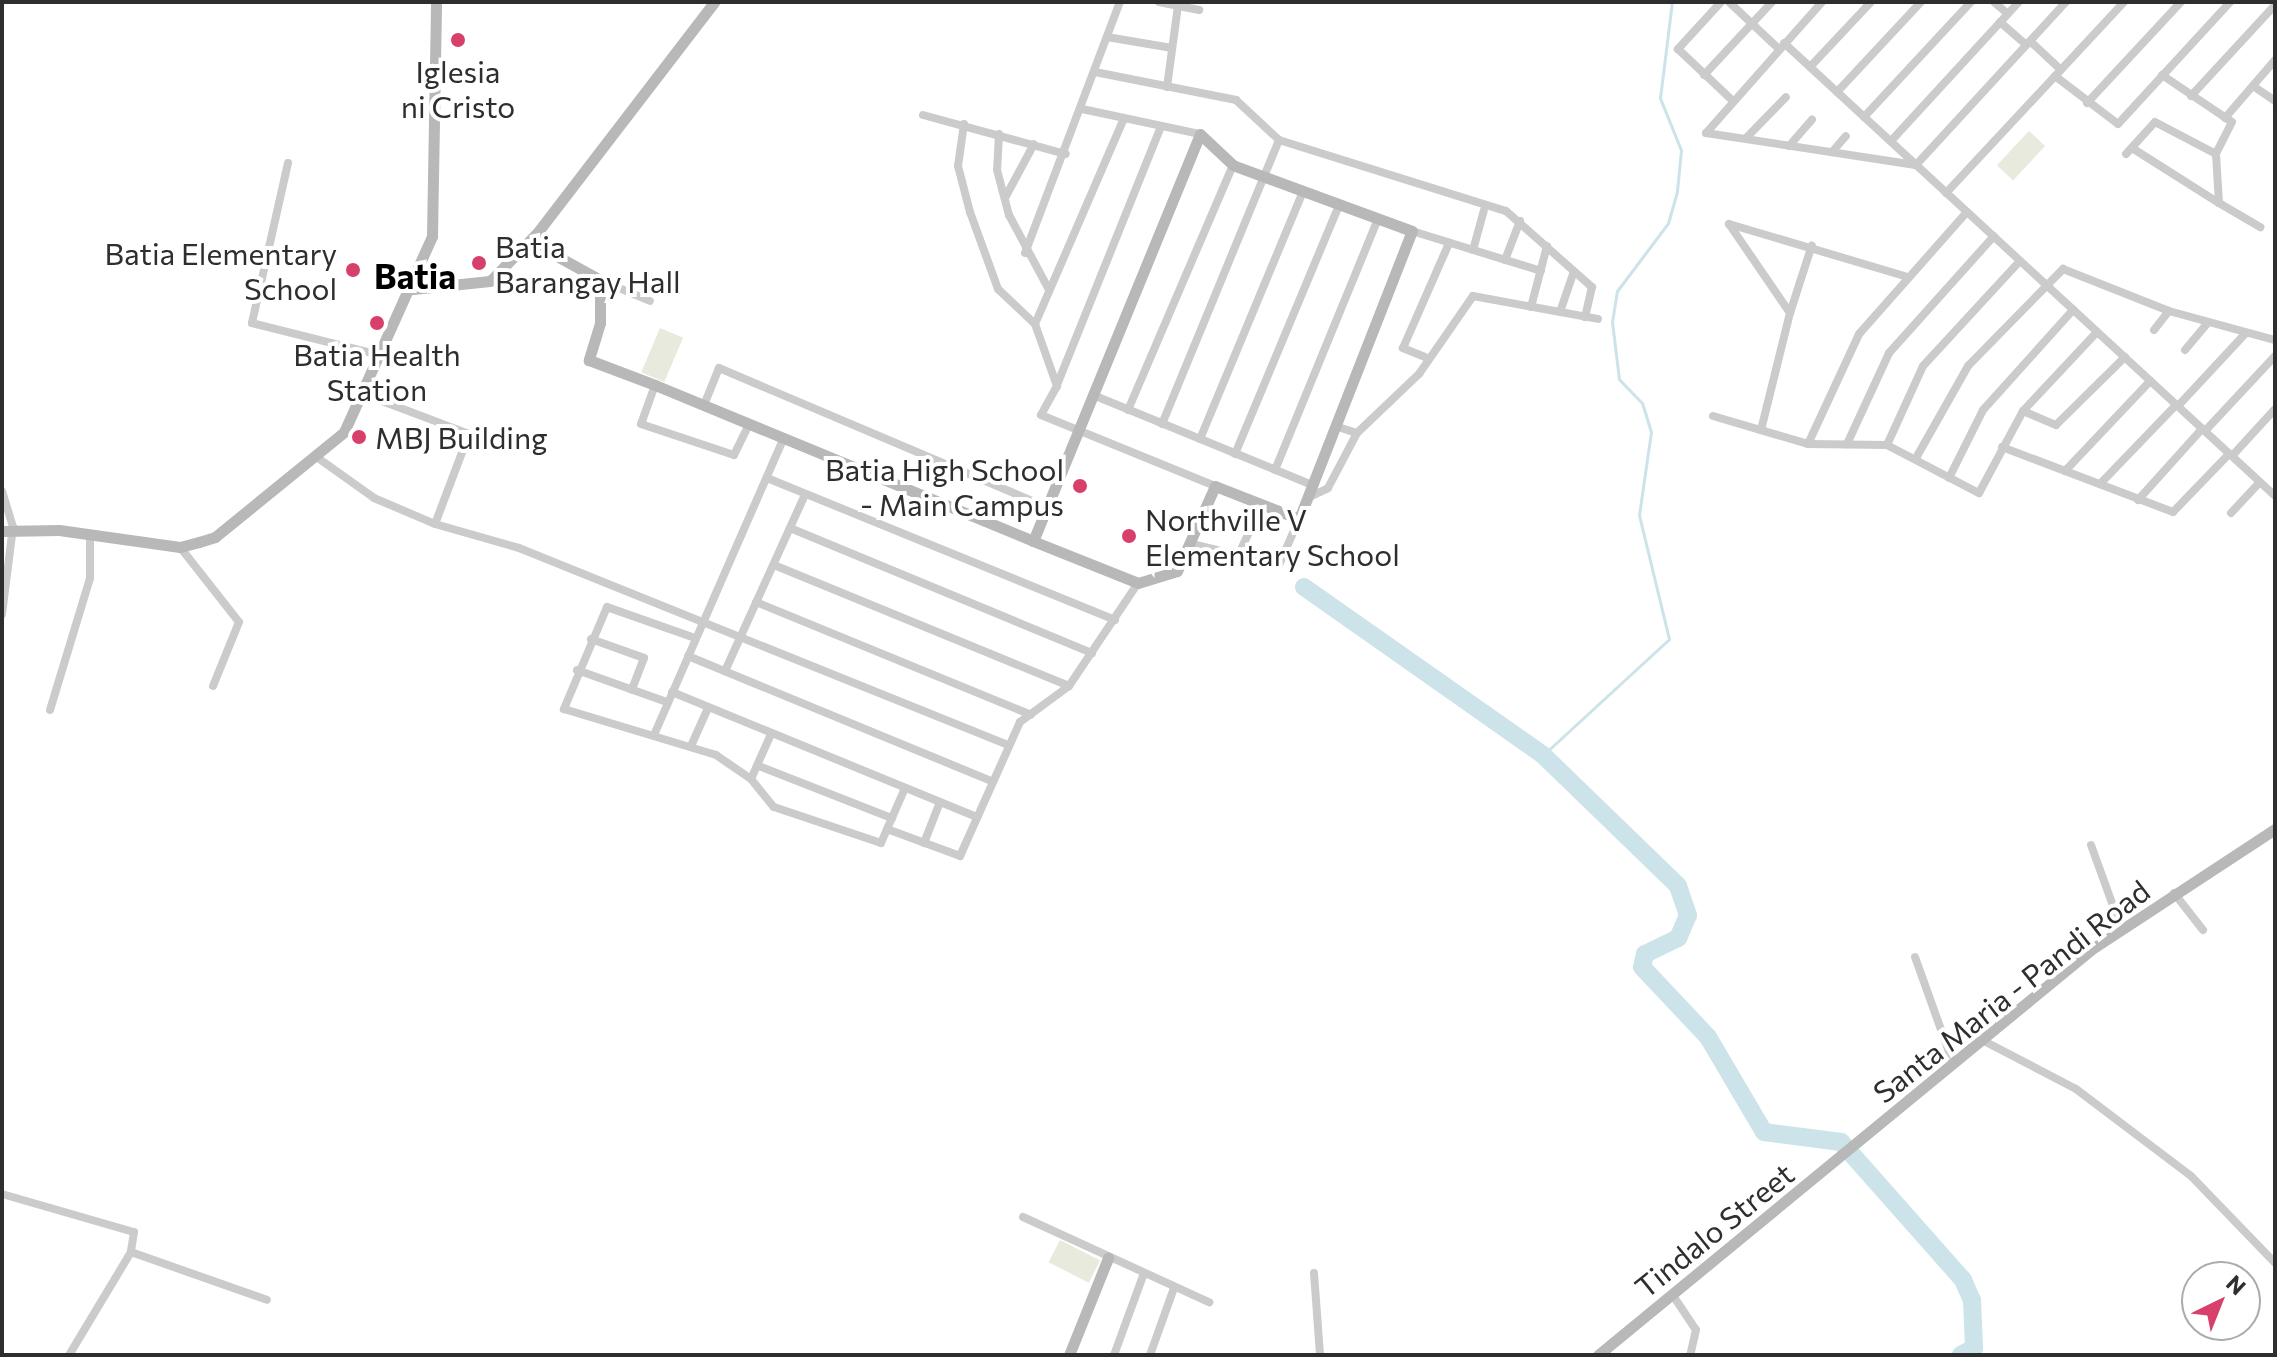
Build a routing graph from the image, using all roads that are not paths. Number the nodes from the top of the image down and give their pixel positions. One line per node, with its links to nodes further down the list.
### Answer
1 (436, 2): 90 (street)
2 (714, 2): 77 (street)
3 (1120, 2): 24 (street)
4 (1159, 2): 19 (street)
5 (1721, 2): 32 (street)
6 (1729, 2): 23 (street)
7 (1772, 2): 23 (street)
8 (1822, 2): 26 (street)
9 (1871, 2): 29 (street)
10 (1921, 2): 36 (street)
11 (1971, 2): 44 (street)
12 (1994, 2): 21 (street)
13 (2019, 2): 21 (street)
14 (2066, 2): 25 (street)
15 (2124, 2): 31 (street)
16 (2181, 2): 41 (street)
17 (2230, 2): 33 (street)
18 (2275, 5): 37 (street)
19 (1178, 6): 20 (street); 27 (street)
20 (1199, 10)
21 (2008, 14): 22 (street)
22 (2000, 22): 25 (street); 55 (street)
23 (1752, 23): 26 (street); 32 (street)
24 (1107, 37): 27 (street); 30 (street)
25 (2028, 43): 31 (street); 63 (street)
26 (1782, 46): 29 (street); 39 (street)
27 (1172, 48): 35 (street)
28 (2275, 60): 34 (street)
29 (1810, 67): 36 (street)
30 (1095, 72): 35 (street); 42 (street)
31 (2058, 73): 41 (street); 66 (street)
32 (1704, 75): 39 (street)
33 (2162, 75): 37 (street); 41 (street)
34 (2253, 86): 40 (street); 46 (street)
35 (1167, 87): 54 (street)
36 (1837, 92): 44 (street)
37 (2191, 96): 46 (street)
38 (1786, 97): 53 (street)
39 (1732, 100): 53 (street)
40 (2275, 101)
41 (2087, 103)
42 (1082, 109): 45 (street); 59 (street)
43 (923, 115): 48 (street)
44 (1864, 117): 55 (street)
45 (1124, 118): 49 (street); 91 (street)
46 (2225, 118): 60 (street)
47 (1812, 120): 57 (street)
48 (964, 124): 50 (street); 101 (street)
49 (1161, 126): 51 (street); 113 (street)
50 (999, 134): 56 (street); 67 (street)
51 (1200, 134): 62 (street); 115 (street)
52 (1846, 136): 58 (street)
53 (1746, 138): 57 (street)
54 (1279, 140): 64 (street); 70 (street)
55 (1891, 141): 63 (street)
56 (1034, 144): 59 (street); 67 (street)
57 (1789, 146): 58 (street)
58 (1832, 152): 63 (street)
59 (1066, 154): 82 (street)
60 (2216, 154): 68 (street); 68 (street)
61 (288, 163): 107 (street)
62 (1233, 165): 64 (street); 119 (street)
63 (1916, 165): 66 (street)
64 (1264, 177): 65 (street); 123 (street)
65 (1303, 191): 69 (street); 130 (street)
66 (1946, 193): 71 (street)
67 (1005, 198): 82 (street)
68 (2219, 203): 74 (street)
69 (1339, 205): 72 (street); 135 (street)
70 (1484, 210): 73 (street); 81 (street)
71 (1967, 212): 76 (street); 87 (street)
72 (1378, 219): 75 (street); 139 (street)
73 (1520, 221): 80 (street); 83 (street)
74 (2260, 227)
75 (1412, 231): 78 (street); 124 (street)
76 (1994, 236): 84 (street); 132 (street)
77 (530, 241): 88 (street); 90 (street)
78 (1449, 243): 81 (street); 109 (street)
79 (1812, 245): 87 (street); 97 (street); 97 (street)
80 (1547, 246): 85 (street); 86 (street)
81 (1473, 250): 83 (street)
82 (1025, 253): 91 (street)
83 (1505, 260): 85 (street)
84 (2020, 261): 89 (street); 133 (street)
85 (1541, 271): 93 (street)
86 (1574, 271): 96 (street); 98 (street)
87 (1904, 276): 131 (street)
88 (600, 280): 92 (street); 112 (street)
89 (2045, 284): 94 (street); 95 (street); 138 (street)
90 (413, 289): 107 (street)
91 (1049, 290): 101 (street)
92 (650, 301)
93 (1531, 307): 96 (street); 109 (street)
94 (2073, 310): 103 (street); 142 (street)
95 (2169, 311): 100 (street); 102 (street)
96 (1560, 312): 98 (street)
97 (1790, 313): 126 (street)
98 (1585, 317): 99 (street)
99 (1598, 319)
100 (2208, 323): 104 (street); 106 (street)
101 (1035, 324): 113 (street)
102 (2154, 330)
103 (2097, 332): 110 (street); 120 (street)
104 (2245, 334): 105 (street); 117 (street)
105 (2275, 340)
106 (2185, 350)
107 (379, 355): 114 (street)
108 (2275, 356): 127 (street)
109 (1425, 357): 128 (street)
110 (2125, 357): 111 (street); 120 (street)
111 (2150, 381): 117 (street); 140 (street)
112 (655, 385): 116 (street); 122 (street)
113 (1057, 386): 125 (street)
114 (366, 395): 137 (street); 156 (street)
115 (1093, 395): 119 (street); 125 (street)
116 (704, 405): 122 (street); 153 (street)
117 (2177, 406): 127 (street); 144 (street)
118 (2275, 409): 136 (street)
119 (1128, 410): 123 (street)
120 (2023, 411): 134 (street)
121 (1713, 416): 126 (street)
122 (749, 424): 129 (street)
123 (1162, 424): 130 (street)
124 (1335, 426): 128 (street); 145 (street)
125 (1078, 430): 146 (street); 153 (street)
126 (1761, 430): 131 (street)
127 (2204, 430): 136 (street); 151 (street)
128 (1357, 433): 150 (street)
129 (784, 438): 141 (street); 160 (street)
130 (1200, 439): 135 (street)
131 (1808, 444): 132 (street)
132 (1847, 444): 133 (street)
133 (1887, 445): 138 (street)
134 (2002, 447): 140 (street); 142 (street)
135 (1235, 454): 139 (street)
136 (2230, 455): 143 (street); 151 (street)
137 (318, 458): 156 (street); 162 (street)
138 (1916, 458): 142 (street)
139 (1275, 470): 145 (street)
140 (2065, 471): 144 (street)
141 (767, 478): 148 (street); 168 (street)
142 (1949, 478)
143 (2260, 482): 149 (street); 154 (street)
144 (2100, 484): 151 (street)
145 (1312, 485): 150 (street)
146 (1215, 486): 152 (street); 161 (street)
147 (2, 491): 158 (street)
148 (805, 495): 157 (street); 169 (street)
149 (2275, 496)
150 (1307, 498): 155 (street)
151 (2138, 500)
152 (1262, 504): 155 (street); 163 (street)
153 (1046, 507): 160 (street)
154 (2231, 513)
155 (1299, 519): 163 (street)
156 (435, 524): 168 (street)
157 (790, 528): 164 (street); 173 (street)
158 (7, 529): 159 (street); 167 (street)
159 (90, 534): 162 (street); 183 (street)
160 (1033, 541): 165 (street)
161 (1192, 544): 163 (street); 165 (street)
162 (180, 547): 177 (street)
163 (1238, 556)
164 (774, 565): 166 (street); 178 (street)
165 (1138, 583): 169 (street)
166 (756, 602): 170 (street); 184 (street)
167 (2, 614)
168 (703, 620): 170 (street); 171 (street)
169 (1115, 620): 173 (street)
170 (741, 635): 176 (street); 187 (street)
171 (695, 638): 172 (street); 174 (street)
172 (591, 639): 175 (street); 179 (street)
173 (1092, 653): 178 (street)
174 (688, 656): 176 (street); 180 (street)
175 (577, 670): 179 (street); 186 (street)
176 (725, 671): 191 (street)
177 (213, 686)
178 (1069, 686): 184 (street)
179 (632, 690): 181 (street)
180 (672, 692): 181 (street); 182 (street)
181 (667, 702): 186 (street)
182 (708, 708): 185 (street); 188 (street)
183 (50, 710)
184 (1031, 715): 187 (street)
185 (771, 734): 189 (street); 192 (street)
186 (654, 735): 188 (street)
187 (1008, 745): 191 (street)
188 (691, 746): 190 (street)
189 (759, 766): 190 (street); 195 (street)
190 (751, 779): 196 (street)
191 (992, 781): 194 (street)
192 (905, 788): 193 (street); 195 (street)
193 (940, 802): 194 (street); 198 (street)
194 (977, 817): 198 (street)
195 (892, 818): 196 (street)
196 (887, 829): 198 (street)
197 (2275, 829): 200 (street, Santa Maria - Pandi Road)
198 (924, 843)
199 (2091, 845): 201 (street)
200 (2173, 893): 201 (street, Santa Maria - Pandi Road); 202 (street)
201 (2121, 928): 204 (street, Santa Maria - Pandi Road)
202 (2203, 930)
203 (1915, 957): 205 (street)
204 (1982, 1040): 205 (street, Santa Maria - Pandi Road); 211 (street)
205 (1953, 1063): 206 (street, Santa Maria - Pandi Road)
206 (1861, 1142): 215 (street, Tindalo Street)
207 (2, 1194): 209 (street)
208 (1023, 1217): 210 (street)
209 (131, 1252): 216 (street); 218 (street)
210 (1108, 1258): 212 (street); 219 (street)
211 (2275, 1263)
212 (1144, 1273): 214 (street); 220 (street)
213 (1314, 1273): 222 (street)
214 (1174, 1288): 217 (street); 221 (street)
215 (1672, 1294): 223 (street, Tindalo Street); 224 (street)
216 (267, 1300)
217 (1209, 1302)
218 (69, 1355)
219 (1069, 1355)
220 (1114, 1355)
221 (1150, 1355)
222 (1320, 1355)
223 (1598, 1355)
224 (1690, 1355)

